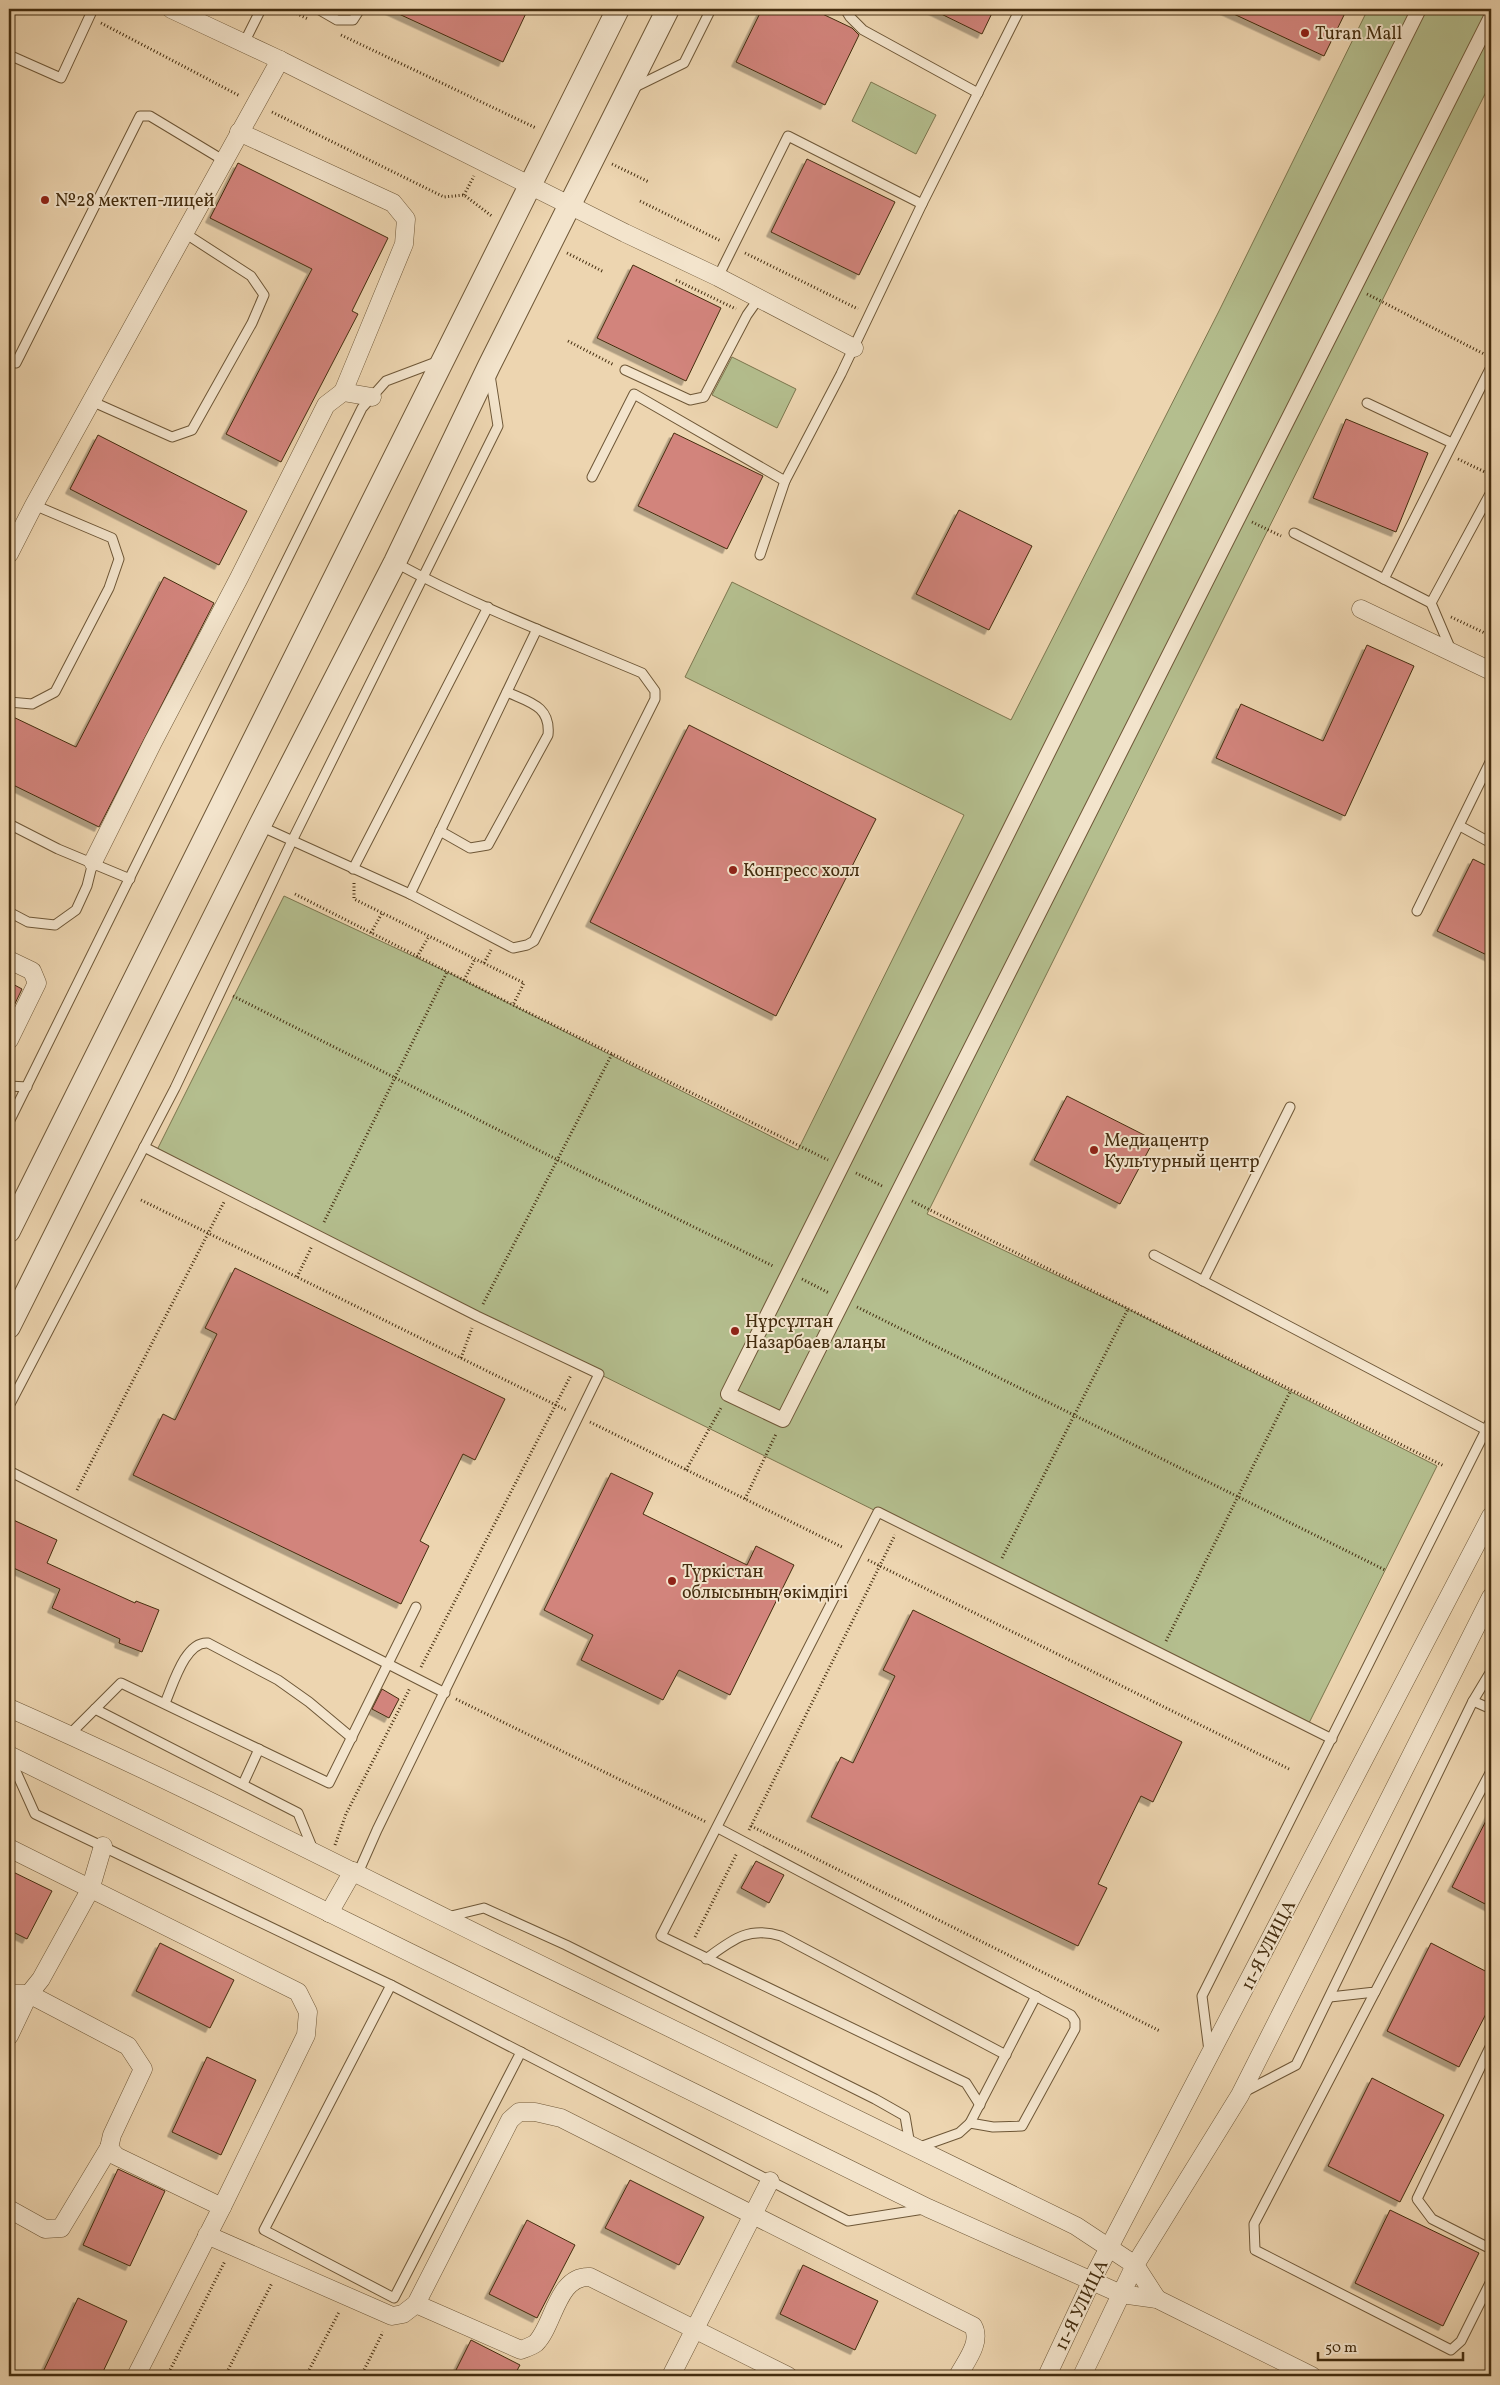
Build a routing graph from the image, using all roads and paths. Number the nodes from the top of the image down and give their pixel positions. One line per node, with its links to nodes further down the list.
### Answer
1 (171, 9): 16 (street)
2 (261, 9): 16 (lane)
3 (286, 9): 14 (path)
4 (318, 9): 5 (lane)
5 (360, 9)
6 (618, 9): 23 (street)
7 (668, 9): 19 (street)
8 (711, 9): 19 (lane)
9 (845, 9): 20 (lane)
10 (1020, 9): 20 (lane)
11 (1419, 9): 105 (street)
12 (91, 13): 17 (lane); 21 (path)
13 (1491, 17): 38 (street)
14 (313, 21)
15 (339, 34): 23 (path)
16 (244, 43): 18 (street)
17 (9, 55)
18 (280, 60): 21 (street); 27 (street)
19 (628, 90): 24 (street)
20 (978, 93): 29 (lane)
21 (255, 104): 22 (street); 31 (path)
22 (239, 132): 25 (street); 50 (street)
23 (554, 136): 27 (street)
24 (595, 156): 26 (path); 30 (street)
25 (224, 160): 32 (street); 46 (lane)
26 (649, 182)
27 (529, 184): 30 (street); 31 (street)
28 (640, 201): 34 (path)
29 (922, 204): 34 (lane); 41 (lane)
30 (571, 205): 33 (street); 37 (street)
31 (510, 226): 45 (street)
32 (183, 232): 52 (street); 52 (lane)
33 (550, 245): 35 (path); 47 (street)
34 (733, 247): 37 (lane); 41 (path)
35 (604, 272)
36 (668, 276): 40 (path)
37 (718, 277): 39 (street)
38 (1355, 288): 44 (path); 107 (street)
39 (759, 298): 40 (lane); 43 (street)
40 (747, 315): 49 (lane)
41 (869, 315): 43 (lane)
42 (568, 341): 49 (path)
43 (854, 348): 58 (lane)
44 (1491, 358)
45 (444, 359): 51 (lane); 109 (street)
46 (16, 363)
47 (489, 366): 64 (street); 65 (lane)
48 (1491, 367): 54 (lane)
49 (625, 370)
50 (343, 392): 51 (street); 82 (street)
51 (372, 397): 84 (lane)
52 (91, 400): 60 (street)
53 (1367, 403): 54 (lane)
54 (1452, 443): 55 (lane)
55 (1447, 453): 56 (path); 66 (lane)
56 (1491, 476)
57 (592, 477): 58 (lane)
58 (785, 481): 63 (lane)
59 (1491, 492): 67 (lane)
60 (34, 505): 62 (street); 74 (lane)
61 (1294, 532): 66 (lane)
62 (9, 554)
63 (760, 555)
64 (395, 562): 65 (lane); 77 (street)
65 (424, 578): 68 (lane); 80 (lane)
66 (1384, 579): 67 (lane)
67 (1431, 603): 71 (lane)
68 (488, 608): 70 (lane); 83 (lane)
69 (1361, 609): 71 (street)
70 (537, 629): 73 (lane); 86 (lane)
71 (1452, 652): 72 (street)
72 (1491, 671)
73 (507, 692): 79 (lane); 79 (lane)
74 (9, 702)
75 (1491, 760): 78 (lane)
76 (9, 824): 82 (lane)
77 (260, 826): 80 (lane); 117 (street)
78 (1460, 826): 81 (lane); 87 (lane)
79 (440, 831): 86 (lane)
80 (292, 841): 83 (lane); 104 (lane)
81 (1491, 843)
82 (93, 862): 84 (lane); 88 (lane)
83 (354, 869): 86 (lane); 89 (path)
84 (130, 879): 101 (lane)
85 (295, 894): 90 (path)
86 (410, 894)
87 (1417, 911)
88 (9, 912)
89 (382, 913): 90 (path); 91 (path)
90 (372, 933): 92 (path)
91 (429, 936): 92 (path); 93 (path)
92 (417, 957): 95 (path)
93 (475, 959): 96 (path); 97 (path)
94 (9, 960): 98 (street)
95 (447, 972): 96 (path); 111 (path)
96 (464, 980): 97 (path)
97 (513, 1005): 99 (path)
98 (9, 1040)
99 (612, 1054): 105 (path); 116 (path)
100 (9, 1086): 101 (lane)
101 (27, 1087): 103 (lane)
102 (1290, 1107): 114 (lane)
103 (9, 1122)
104 (144, 1147): 106 (lane); 123 (lane)
105 (842, 1167): 107 (path); 121 (street)
106 (230, 1190): 110 (path); 111 (lane)
107 (897, 1194): 115 (path); 125 (street)
108 (141, 1200): 110 (path)
109 (9, 1231)
110 (208, 1233): 113 (path); 132 (path)
111 (317, 1236): 113 (path); 116 (lane)
112 (1154, 1255): 114 (lane)
113 (297, 1277): 118 (path)
114 (1204, 1281): 127 (lane)
115 (1128, 1309): 120 (path); 137 (path)
116 (477, 1316): 118 (path); 119 (lane)
117 (9, 1326)
118 (461, 1358): 122 (path)
119 (576, 1363): 122 (path); 124 (lane)
120 (1291, 1390): 128 (path); 140 (path)
121 (728, 1394): 125 (street); 129 (path)
122 (555, 1405): 124 (path); 143 (path)
123 (9, 1406)
124 (579, 1416): 129 (path); 144 (lane)
125 (783, 1420): 131 (path)
126 (1491, 1420): 127 (lane)
127 (1489, 1431): 153 (lane)
128 (1444, 1466)
129 (686, 1470): 131 (path)
130 (9, 1471): 132 (lane)
131 (745, 1499): 135 (path)
132 (71, 1502): 141 (lane)
133 (1491, 1516): 182 (street, 11-Я УЛИЦА)
134 (901, 1523): 135 (lane); 136 (path); 137 (lane)
135 (857, 1554): 136 (path); 160 (lane)
136 (880, 1566): 156 (path); 159 (path)
137 (996, 1571): 140 (lane)
138 (1491, 1597): 183 (street, 11-Я УЛИЦА)
139 (416, 1608): 141 (lane)
140 (1160, 1653): 153 (lane)
141 (388, 1663): 143 (lane); 152 (lane)
142 (1491, 1672): 146 (lane)
143 (416, 1677): 144 (lane); 164 (path)
144 (445, 1693): 160 (path); 165 (lane)
145 (9, 1696): 151 (street)
146 (1473, 1701): 150 (lane); 176 (lane)
147 (165, 1703): 149 (lane); 152 (lane); 154 (lane)
148 (9, 1708): 151 (street)
149 (95, 1709): 151 (lane); 158 (lane)
150 (1491, 1709)
151 (69, 1735): 164 (street)
152 (352, 1738): 154 (lane)
153 (1332, 1739): 182 (lane)
154 (259, 1749): 158 (lane)
155 (9, 1756): 162 (lane); 167 (street)
156 (1291, 1770)
157 (1491, 1771): 173 (lane)
158 (243, 1784): 164 (lane)
159 (751, 1826): 161 (path); 177 (path)
160 (718, 1828): 161 (lane); 169 (lane)
161 (743, 1842): 169 (path); 175 (lane)
162 (103, 1846): 166 (street); 171 (lane)
163 (9, 1848): 166 (street)
164 (322, 1856): 165 (street)
165 (355, 1872): 167 (street); 168 (street)
166 (90, 1890): 174 (street); 189 (street)
167 (329, 1913): 190 (street)
168 (446, 1918): 186 (street); 186 (lane)
169 (688, 1950): 170 (lane)
170 (706, 1959): 181 (lane); 184 (lane)
171 (391, 1984): 180 (lane); 180 (lane)
172 (9, 1991): 174 (street)
173 (1375, 1992): 176 (lane); 200 (lane)
174 (29, 1994): 178 (street); 187 (street)
175 (1036, 1996): 181 (lane); 185 (lane)
176 (1330, 1997): 183 (lane)
177 (1160, 2031)
178 (9, 2036)
179 (1491, 2045): 196 (lane)
180 (521, 2052): 188 (lane)
181 (1006, 2055): 184 (lane)
182 (1210, 2057): 195 (street, 11-Я УЛИЦА)
183 (1240, 2094): 197 (street, 11-Я УЛИЦА)
184 (980, 2105): 185 (lane)
185 (970, 2123): 186 (lane)
186 (913, 2146): 195 (street)
187 (109, 2148): 189 (street); 191 (street)
188 (770, 2181): 190 (lane); 192 (street)
189 (222, 2207): 193 (street)
190 (928, 2208): 199 (street)
191 (9, 2209)
192 (753, 2215): 204 (street); 206 (street); 214 (street)
193 (207, 2235): 194 (street); 207 (street)
194 (233, 2247): 198 (street); 208 (path)
195 (1110, 2248): 197 (street); 199 (street, 11-Я УЛИЦА)
196 (1491, 2249)
197 (1135, 2265): 201 (street, 11-Я УЛИЦА); 203 (street)
198 (280, 2267): 202 (street); 209 (path)
199 (1092, 2280): 201 (street); 215 (street, 11-Я УЛИЦА)
200 (1491, 2281)
201 (1120, 2294): 203 (street); 216 (street, 11-Я УЛИЦА)
202 (347, 2296): 205 (street); 210 (path)
203 (1157, 2299): 217 (street)
204 (416, 2304): 205 (street); 206 (street)
205 (392, 2316): 211 (path)
206 (694, 2330): 212 (street); 213 (street)
207 (136, 2376)
208 (167, 2376)
209 (225, 2376)
210 (306, 2376)
211 (361, 2376)
212 (671, 2376)
213 (788, 2376)
214 (958, 2376)
215 (1046, 2376)
216 (1082, 2376)
217 (1312, 2376)

